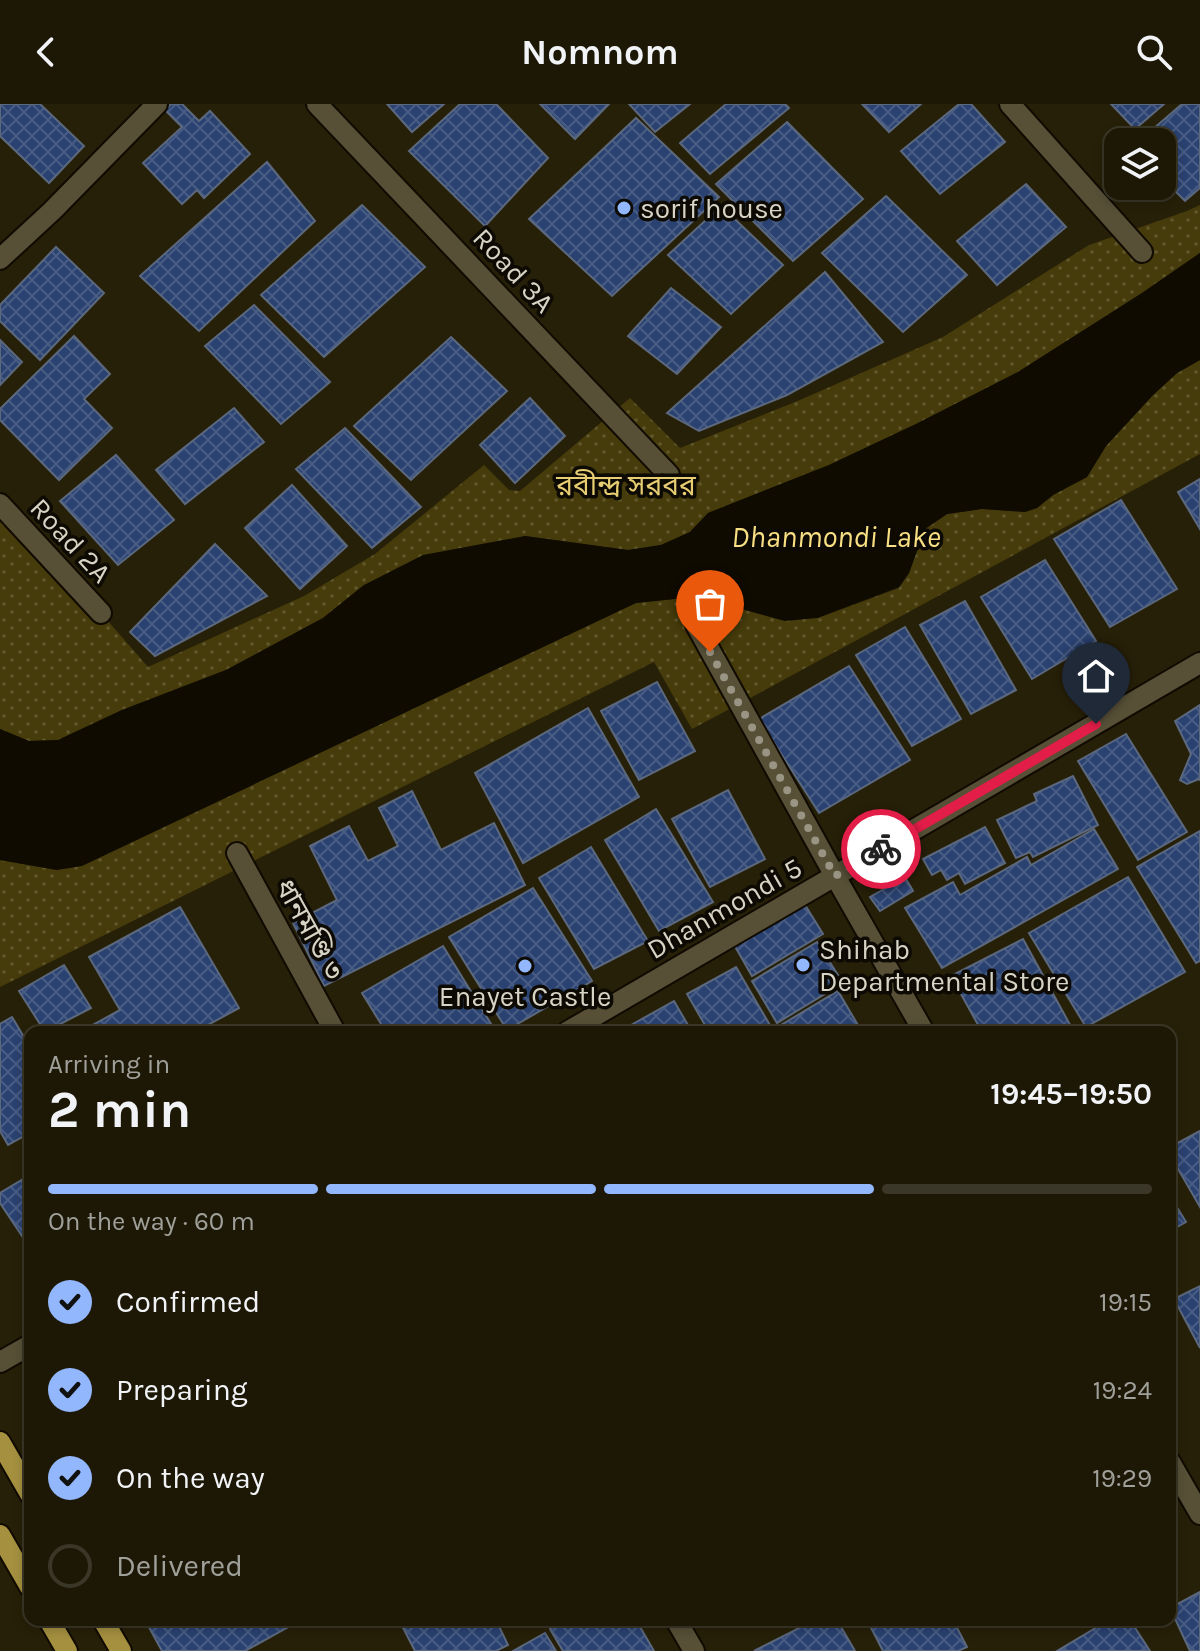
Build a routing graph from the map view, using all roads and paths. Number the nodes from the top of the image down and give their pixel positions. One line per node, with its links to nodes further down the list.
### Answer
1 (157, 104): 5 (street)
2 (317, 104): 6 (street, Road 3A)
3 (1010, 104): 4 (street)
4 (1142, 252)
5 (0, 259)
6 (669, 475)
7 (0, 504): 8 (street, Road 2A)
8 (101, 613)
9 (696, 625): 12 (street)
10 (1200, 663): 12 (street, Dhanmondi 5)
11 (237, 853): 13 (street, ধানমণ্ডি ৩)
12 (835, 876): 14 (street, Dhanmondi 5); 15 (street)
13 (332, 1026)
14 (577, 1026)
15 (921, 1026)
16 (24, 1348): 17 (street)
17 (0, 1362)
18 (0, 1442): 20 (main road)
19 (1176, 1472): 21 (street)
20 (24, 1484)
21 (1200, 1514)
22 (0, 1535): 23 (main road)
23 (24, 1577)
24 (52, 1626): 27 (main road)
25 (106, 1626): 28 (main road)
26 (679, 1626): 29 (street)
27 (67, 1651)
28 (121, 1651)
29 (694, 1651)

